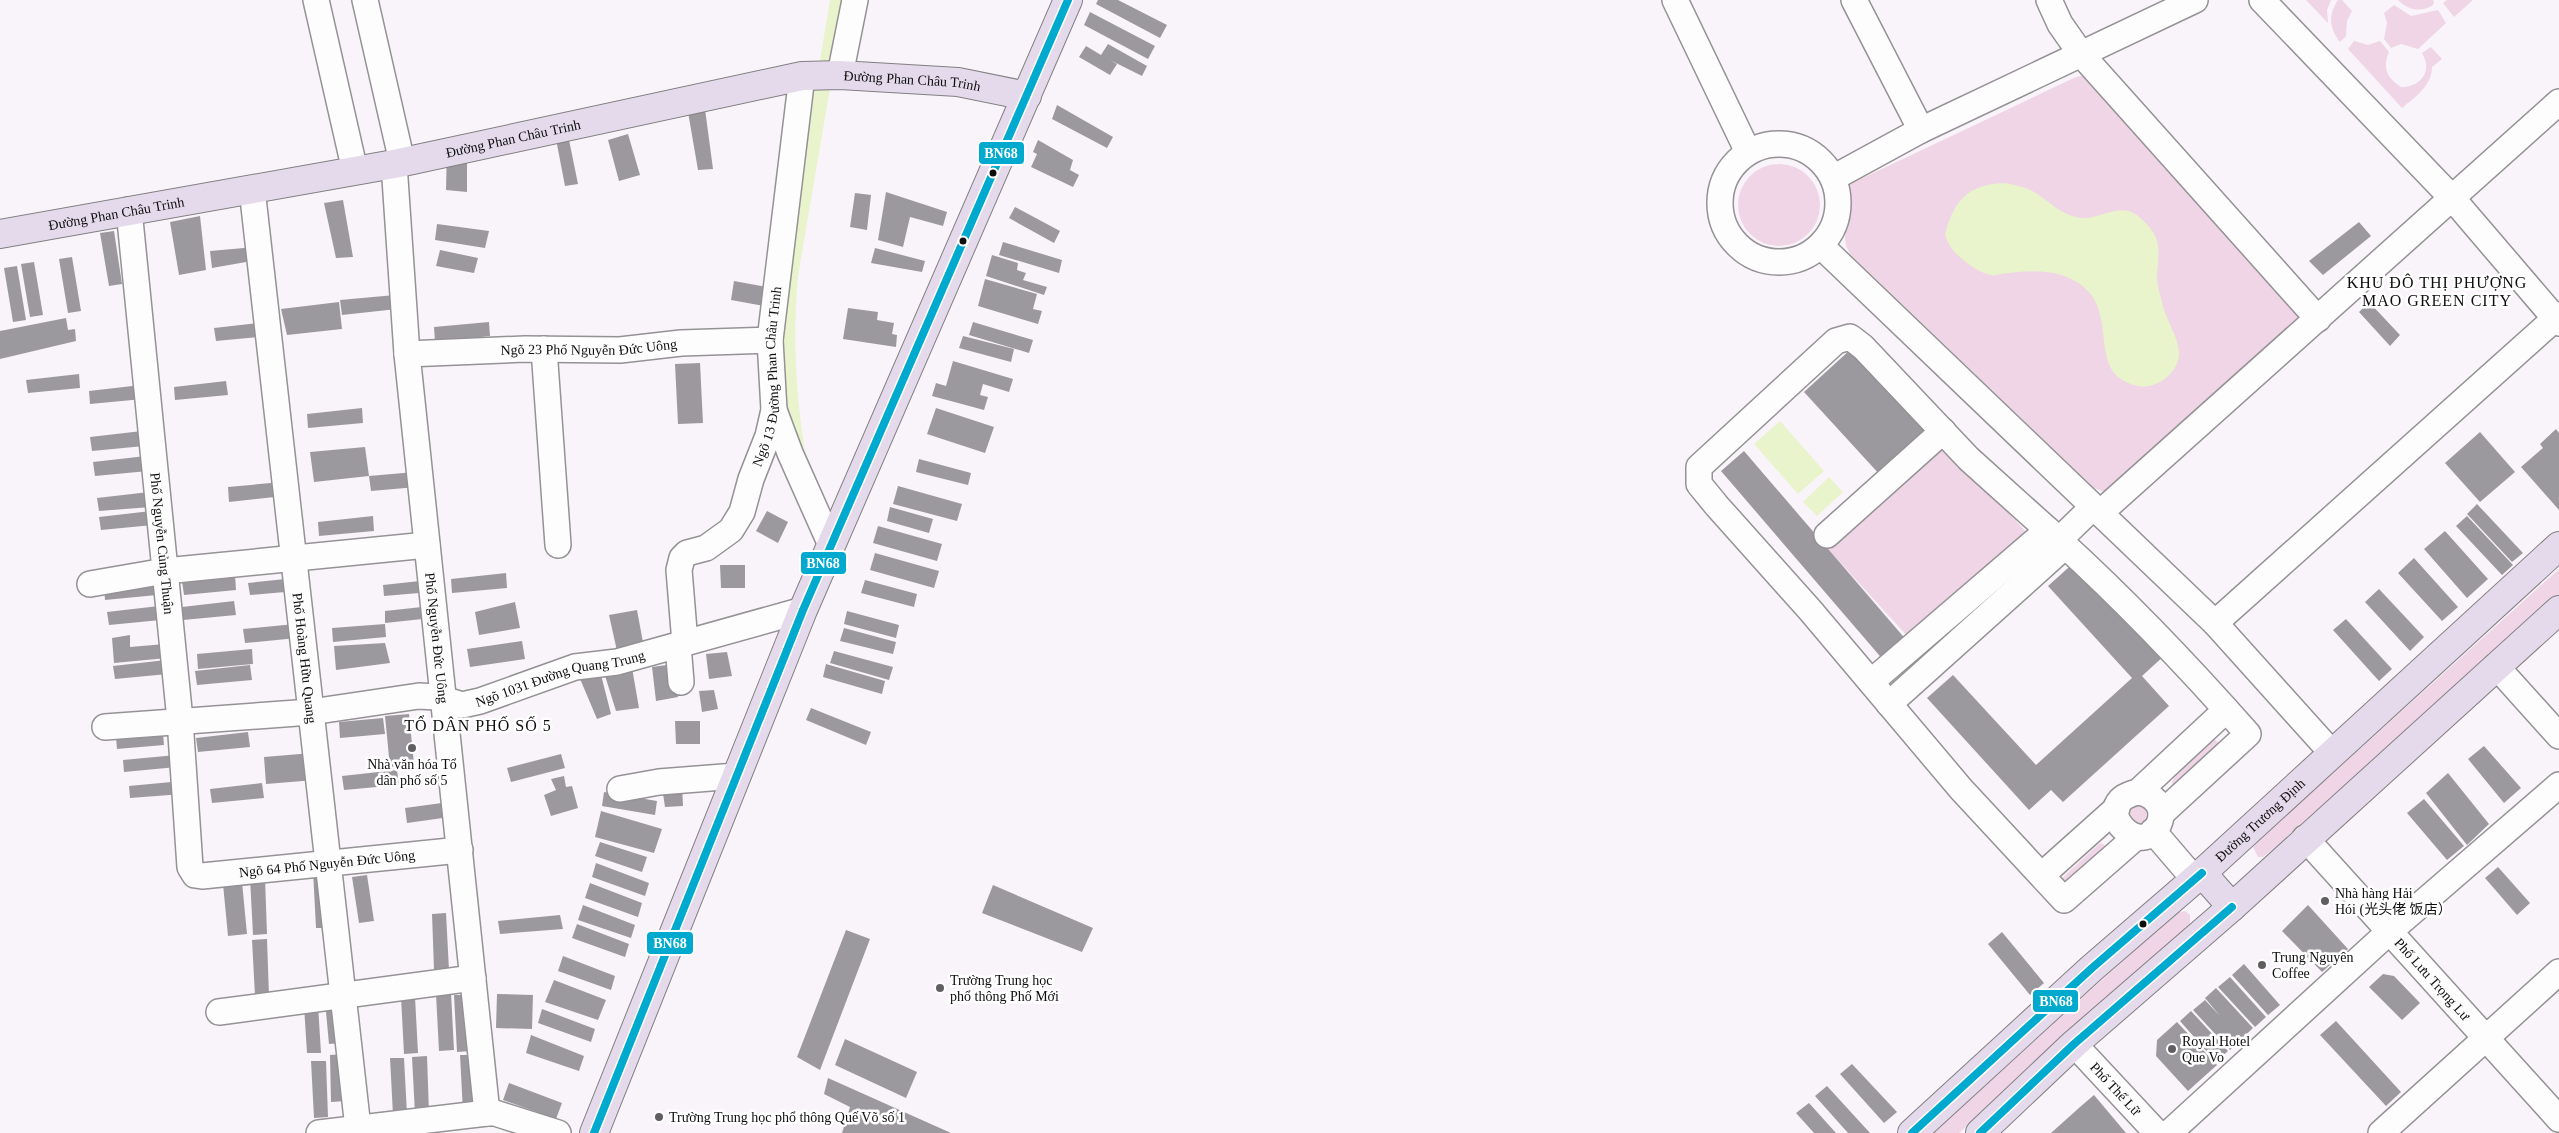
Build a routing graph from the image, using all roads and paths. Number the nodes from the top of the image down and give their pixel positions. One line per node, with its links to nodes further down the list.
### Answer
1 (316, 0): 18 (street)
2 (365, 0): 17 (street, Phố Nguyễn Đức Uông)
3 (855, 0): 11 (street)
4 (1068, 0): 13 (main road)
5 (1674, 0): 16 (street)
6 (1854, 0): 15 (street)
7 (2049, 0): 10 (street)
8 (2195, 0): 10 (street)
9 (2262, 0): 21 (street)
10 (2081, 54): 15 (street); 25 (street)
11 (840, 75): 12 (main road, Đường Phan Châu Trinh); 13 (main road, Đường Phan Châu Trinh)
12 (802, 76): 17 (main road, Đường Phan Châu Trinh); 27 (street, Ngõ 13 Đường Phan Châu Trinh)
13 (1027, 96): 36 (main road)
14 (2559, 102): 21 (street)
15 (1921, 130): 19 (street)
16 (1748, 152): 19 (street); 24 (street)
17 (398, 163): 18 (main road, Đường Phan Châu Trinh); 29 (street, Phố Nguyễn Đức Uông)
18 (355, 171): 20 (main road, Đường Phan Châu Trinh)
19 (1833, 178): 24 (street)
20 (252, 189): 22 (main road, Đường Phan Châu Trinh); 39 (street, Phố Hoàng Hữu Quang)
21 (2453, 198): 25 (street); 26 (street)
22 (129, 210): 23 (main road, Đường Phan Châu Trinh); 41 (street, Phố Nguyễn Củng Thuận)
23 (0, 234)
24 (1821, 246): 32 (street)
25 (2318, 319): 32 (street)
26 (2558, 319): 47 (street)
27 (770, 340): 28 (street, Ngõ 23 Phố Nguyễn Đức Uông); 30 (street, Ngõ 13 Đường Phan Châu Trinh)
28 (544, 349): 29 (street, Ngõ 23 Phố Nguyễn Đức Uông); 35 (street)
29 (407, 354): 37 (street, Phố Nguyễn Đức Uông)
30 (774, 410): 36 (street); 49 (street, Ngõ 13 Đường Phan Châu Trinh)
31 (1942, 431): 33 (street); 34 (street); 54 (street)
32 (2096, 510): 34 (street); 47 (street)
33 (1827, 535)
34 (2057, 539): 40 (street); 43 (street); 57 (street)
35 (558, 545)
36 (831, 545): 45 (main road)
37 (427, 546): 39 (street); 55 (street, Phố Nguyễn Đức Uông)
38 (2559, 546): 62 (main road, Đường Trương Định)
39 (294, 559): 41 (street); 58 (street, Phố Hoàng Hữu Quang)
40 (2002, 570): 43 (street); 44 (street)
41 (165, 571): 42 (street); 59 (street, Phố Nguyễn Củng Thuận)
42 (90, 584)
43 (2018, 588): 48 (street)
44 (1957, 609): 48 (street); 50 (street)
45 (803, 610): 49 (street, Ngõ 1031 Đường Quang Trung); 63 (main road)
46 (2559, 610): 51 (main road)
47 (2215, 623): 62 (street)
48 (1974, 628): 52 (street)
49 (681, 644): 53 (street); 55 (street, Ngõ 1031 Đường Quang Trung)
50 (1908, 650): 52 (street); 54 (street)
51 (2496, 666): 61 (street); 69 (main road)
52 (1926, 671): 56 (street)
53 (681, 682)
54 (1871, 682): 56 (street)
55 (443, 700): 58 (street, Ngõ 1031 Đường Quang Trung); 70 (street, Phố Nguyễn Đức Uông)
56 (1889, 704): 73 (street)
57 (2226, 710): 66 (street); 68 (street)
58 (311, 712): 59 (street, Ngõ 1031 Đường Quang Trung); 71 (street, Phố Hoàng Hữu Quang)
59 (180, 720): 60 (street, Ngõ 1031 Đường Quang Trung); 72 (street, Phố Nguyễn Củng Thuận)
60 (105, 727)
61 (2559, 736)
62 (2332, 753): 74 (main road, Đường Trương Định)
63 (736, 776): 65 (street); 88 (main road)
64 (2559, 785): 76 (street)
65 (620, 789)
66 (2138, 792): 67 (street); 68 (street)
67 (2117, 808): 68 (street); 73 (street)
68 (2150, 827): 73 (street); 74 (street)
69 (2305, 838): 75 (main road); 76 (street, Phố Lưu Trọng Lư)
70 (460, 850): 71 (street, Ngõ 64 Phố Nguyễn Đức Uông); 78 (street, Phố Nguyễn Đức Uông)
71 (328, 864): 72 (street, Ngõ 64 Phố Nguyễn Đức Uông); 79 (street, Phố Hoàng Hữu Quang)
72 (195, 874)
73 (2042, 875)
74 (2198, 876): 75 (main road); 89 (main road, Đường Trương Định)
75 (2232, 907): 82 (main road)
76 (2390, 931): 81 (street, Phố Lưu Trọng Lư); 92 (street)
77 (2559, 972): 81 (street)
78 (473, 978): 79 (street); 83 (street, Phố Nguyễn Đức Uông)
79 (342, 996): 80 (street); 85 (street, Phố Hoàng Hữu Quang)
80 (219, 1012)
81 (2486, 1038): 84 (street, Phố Lưu Trọng Lư); 93 (street)
82 (2074, 1044): 90 (main road); 91 (street, Phố Thế Lữ)
83 (487, 1113): 85 (street); 87 (street)
84 (2559, 1119)
85 (358, 1128): 86 (street)
86 (319, 1133)
87 (558, 1133)
88 (594, 1133)
89 (1912, 1133)
90 (1980, 1133)
91 (2157, 1133)
92 (2168, 1133)
93 (2381, 1133)

